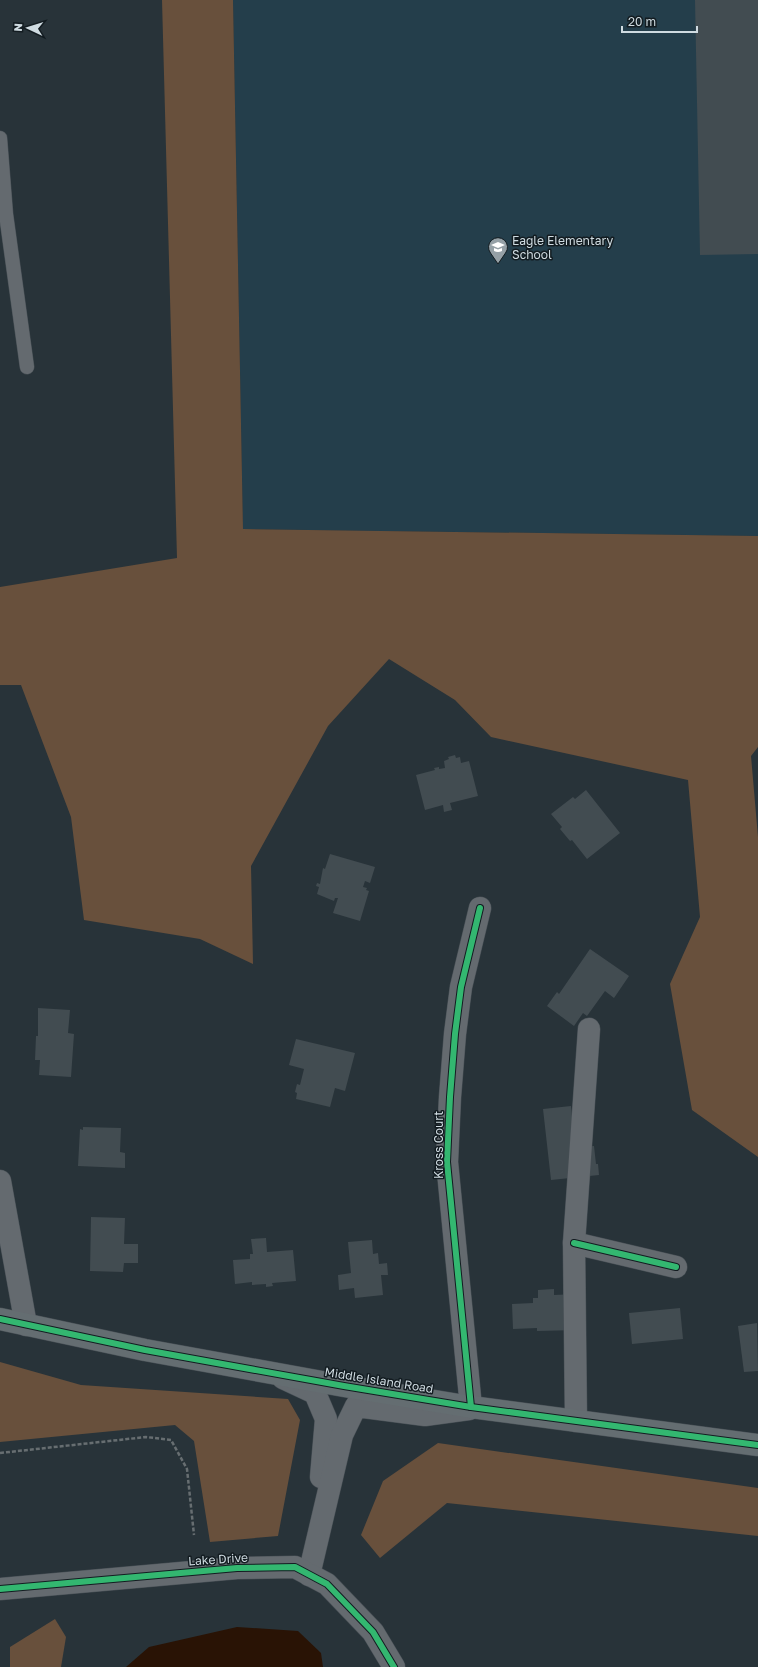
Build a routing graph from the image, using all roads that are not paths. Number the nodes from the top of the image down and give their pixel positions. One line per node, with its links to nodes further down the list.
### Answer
1 (0, 138): 2 (lane)
2 (27, 368)
3 (480, 908): 11 (street, Kross Court)
4 (589, 1029): 6 (street)
5 (0, 1181): 9 (street)
6 (574, 1243): 7 (street); 12 (street)
7 (676, 1267)
8 (0, 1319): 9 (street, Middle Island Road)
9 (26, 1325): 10 (street, Middle Island Road)
10 (273, 1373): 11 (street, Middle Island Road); 14 (street)
11 (475, 1407): 12 (street, Middle Island Road); 14 (street)
12 (576, 1421): 13 (street, Middle Island Road)
13 (758, 1445)
14 (302, 1571): 15 (street, Lake Drive); 16 (street, Lake Drive)
15 (0, 1589)
16 (394, 1667)

